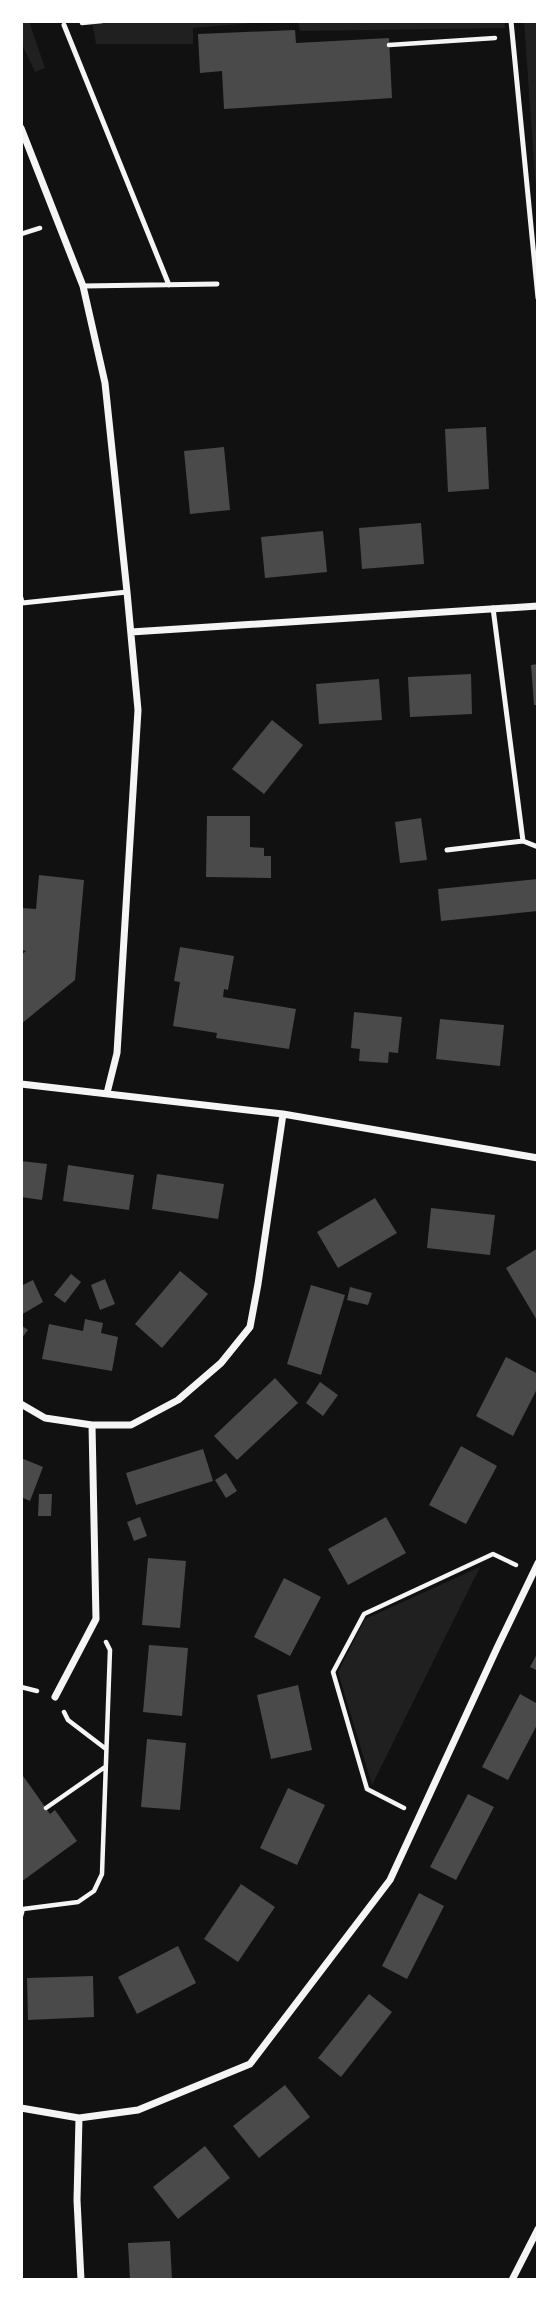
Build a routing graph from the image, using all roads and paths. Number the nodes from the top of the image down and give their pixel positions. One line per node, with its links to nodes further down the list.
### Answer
1 (511, 21): 3 (lane)
2 (64, 25): 7 (lane)
3 (513, 37): 4 (path); 9 (lane)
4 (389, 45)
5 (21, 128): 8 (street)
6 (217, 284): 7 (lane)
7 (169, 285): 8 (lane)
8 (83, 286): 10 (street)
9 (538, 298)
10 (127, 592): 11 (lane); 14 (street)
11 (21, 598)
12 (538, 606): 13 (street)
13 (493, 608): 14 (street); 15 (lane)
14 (131, 632): 19 (street)
15 (523, 841): 16 (lane); 17 (lane)
16 (538, 847)
17 (447, 850)
18 (21, 1084): 19 (street)
19 (107, 1093): 20 (street)
20 (283, 1114): 21 (street); 23 (street)
21 (538, 1158)
22 (21, 1404): 23 (street)
23 (92, 1425): 26 (street)
24 (538, 1563): 25 (street)
25 (533, 1573): 31 (street); 31 (path)
26 (96, 1619): 27 (street); 28 (path)
27 (55, 1697): 28 (path)
28 (106, 1749): 29 (path)
29 (106, 1767): 30 (path); 32 (path)
30 (46, 1808)
31 (420, 1816): 34 (street)
32 (21, 1916)
33 (21, 2108): 34 (street)
34 (79, 2118): 36 (street)
35 (538, 2229): 37 (street)
36 (81, 2280)
37 (512, 2280)

